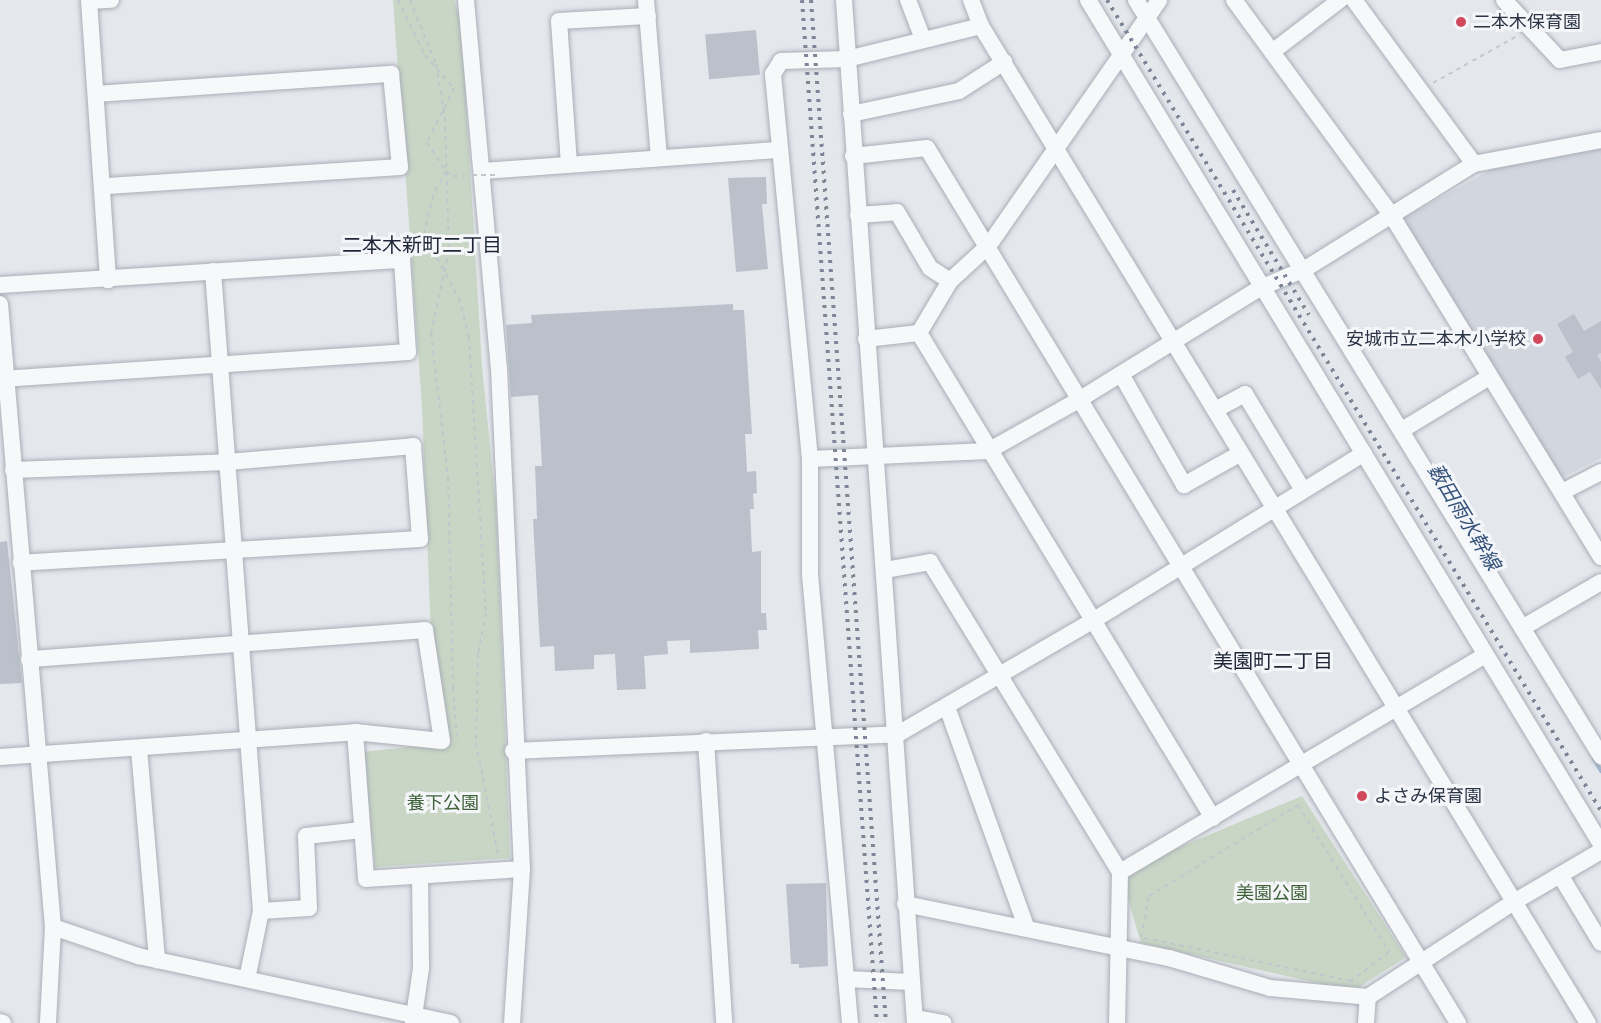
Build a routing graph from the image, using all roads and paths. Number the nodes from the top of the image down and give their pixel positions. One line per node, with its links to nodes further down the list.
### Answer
1 (111, 0): 15 (street)
2 (398, 0): 26 (path)
3 (410, 0): 26 (path)
4 (466, 0): 39 (street)
5 (844, 0): 24 (street)
6 (908, 0): 20 (street)
7 (971, 0): 18 (street)
8 (1088, 0): 23 (street)
9 (1136, 0): 17 (street)
10 (1159, 0): 17 (street)
11 (1234, 0): 21 (street)
12 (1340, 0): 21 (street)
13 (1354, 0): 27 (street)
14 (1504, 0): 19 (street)
15 (89, 1): 28 (street)
16 (647, 8): 35 (street); 36 (street)
17 (1147, 16): 23 (street); 44 (street)
18 (981, 26): 20 (street); 25 (street)
19 (1531, 28): 22 (street); 27 (path)
20 (923, 39): 24 (street)
21 (1272, 52): 42 (street)
22 (1601, 52)
23 (1121, 54): 32 (street); 50 (street)
24 (847, 58): 30 (street); 33 (street)
25 (1004, 62): 30 (street); 32 (street)
26 (437, 68): 29 (path); 29 (path)
27 (1420, 90): 37 (street)
28 (96, 94): 40 (street); 40 (street)
29 (443, 109): 38 (path); 38 (path)
30 (851, 114): 34 (street)
31 (1601, 140): 37 (street)
32 (1056, 148): 43 (street); 54 (street)
33 (779, 150): 35 (street); 66 (street)
34 (853, 156): 41 (street); 43 (street)
35 (659, 157): 36 (street)
36 (569, 164): 39 (street)
37 (1474, 164): 42 (street)
38 (446, 171): 39 (path); 46 (path); 46 (path)
39 (484, 174): 94 (street)
40 (104, 186): 47 (street)
41 (858, 216): 48 (street); 53 (street)
42 (1392, 216): 44 (street); 57 (street)
43 (989, 245): 48 (street); 59 (street)
44 (1305, 269): 50 (street); 61 (street)
45 (213, 271): 47 (street); 55 (street); 55 (street)
46 (444, 271): 92 (path); 103 (path)
47 (108, 280): 49 (street)
48 (950, 281): 52 (street)
49 (0, 285)
50 (1260, 288): 54 (street); 64 (street)
51 (0, 304): 58 (street)
52 (919, 333): 53 (street); 62 (street)
53 (866, 339): 65 (street)
54 (1173, 341): 56 (street); 60 (street)
55 (220, 365): 58 (street); 67 (street)
56 (1121, 374): 59 (street); 63 (street)
57 (1489, 377): 61 (street); 71 (street)
58 (6, 379): 68 (street)
59 (1077, 401): 62 (street); 76 (street)
60 (1215, 410): 63 (street); 70 (street)
61 (1402, 430): 80 (street)
62 (988, 451): 65 (street); 79 (street)
63 (1241, 453): 72 (street)
64 (1364, 453): 70 (street); 82 (street)
65 (876, 458): 66 (street); 77 (street)
66 (810, 459): 89 (street)
67 (228, 462): 68 (street); 73 (street); 73 (street)
68 (13, 470): 75 (street)
69 (1601, 472): 71 (street)
70 (1303, 490): 72 (street)
71 (1562, 492): 74 (street)
72 (1275, 508): 76 (street); 86 (street)
73 (236, 549): 75 (street); 81 (street)
74 (1601, 557)
75 (21, 563): 83 (street)
76 (1182, 566): 79 (street); 98 (street)
77 (885, 570): 84 (street); 88 (street)
78 (1601, 582): 80 (street)
79 (1094, 620): 84 (street); 99 (street)
80 (1522, 628): 96 (street)
81 (239, 645): 83 (street); 87 (street); 91 (street)
82 (1486, 655): 86 (street); 101 (street)
83 (29, 659): 95 (street)
84 (1001, 675): 85 (street); 105 (street)
85 (947, 707): 88 (street); 111 (street)
86 (1396, 708): 98 (street); 108 (street)
87 (355, 732): 91 (street); 100 (street)
88 (898, 734): 89 (street); 109 (street)
89 (823, 735): 90 (street); 119 (street)
90 (706, 741): 94 (street); 127 (street)
91 (248, 742): 93 (street); 110 (street)
92 (456, 745)
93 (139, 749): 95 (street); 116 (street)
94 (513, 751): 104 (street)
95 (38, 755): 97 (street); 112 (street)
96 (1601, 756)
97 (0, 757)
98 (1302, 764): 99 (street); 117 (street)
99 (1213, 818): 105 (street)
100 (362, 830): 107 (street); 110 (street)
101 (1601, 844)
102 (1601, 851): 106 (street)
103 (498, 854)
104 (522, 869): 107 (street); 126 (street)
105 (1120, 872): 114 (street)
106 (1560, 875): 108 (street); 113 (street)
107 (420, 876): 122 (street)
108 (1512, 903): 117 (street); 133 (street)
109 (905, 904): 111 (street); 120 (street)
110 (261, 911): 118 (street)
111 (1026, 926): 114 (street)
112 (53, 927): 116 (street); 124 (street)
113 (1601, 943)
114 (1120, 947): 121 (street); 130 (street)
115 (1389, 952): 115 (path)
116 (157, 960): 118 (street)
117 (1421, 961): 121 (street); 132 (street)
118 (248, 979): 122 (street)
119 (846, 980): 120 (street); 128 (street)
120 (911, 982): 123 (street)
121 (1367, 1009): 131 (street)
122 (413, 1019): 125 (street)
123 (915, 1020): 129 (street)
124 (48, 1023)
125 (451, 1023)
126 (512, 1023)
127 (724, 1023)
128 (850, 1023)
129 (944, 1023)
130 (1117, 1023)
131 (1381, 1023)
132 (1458, 1023)
133 (1588, 1023)

